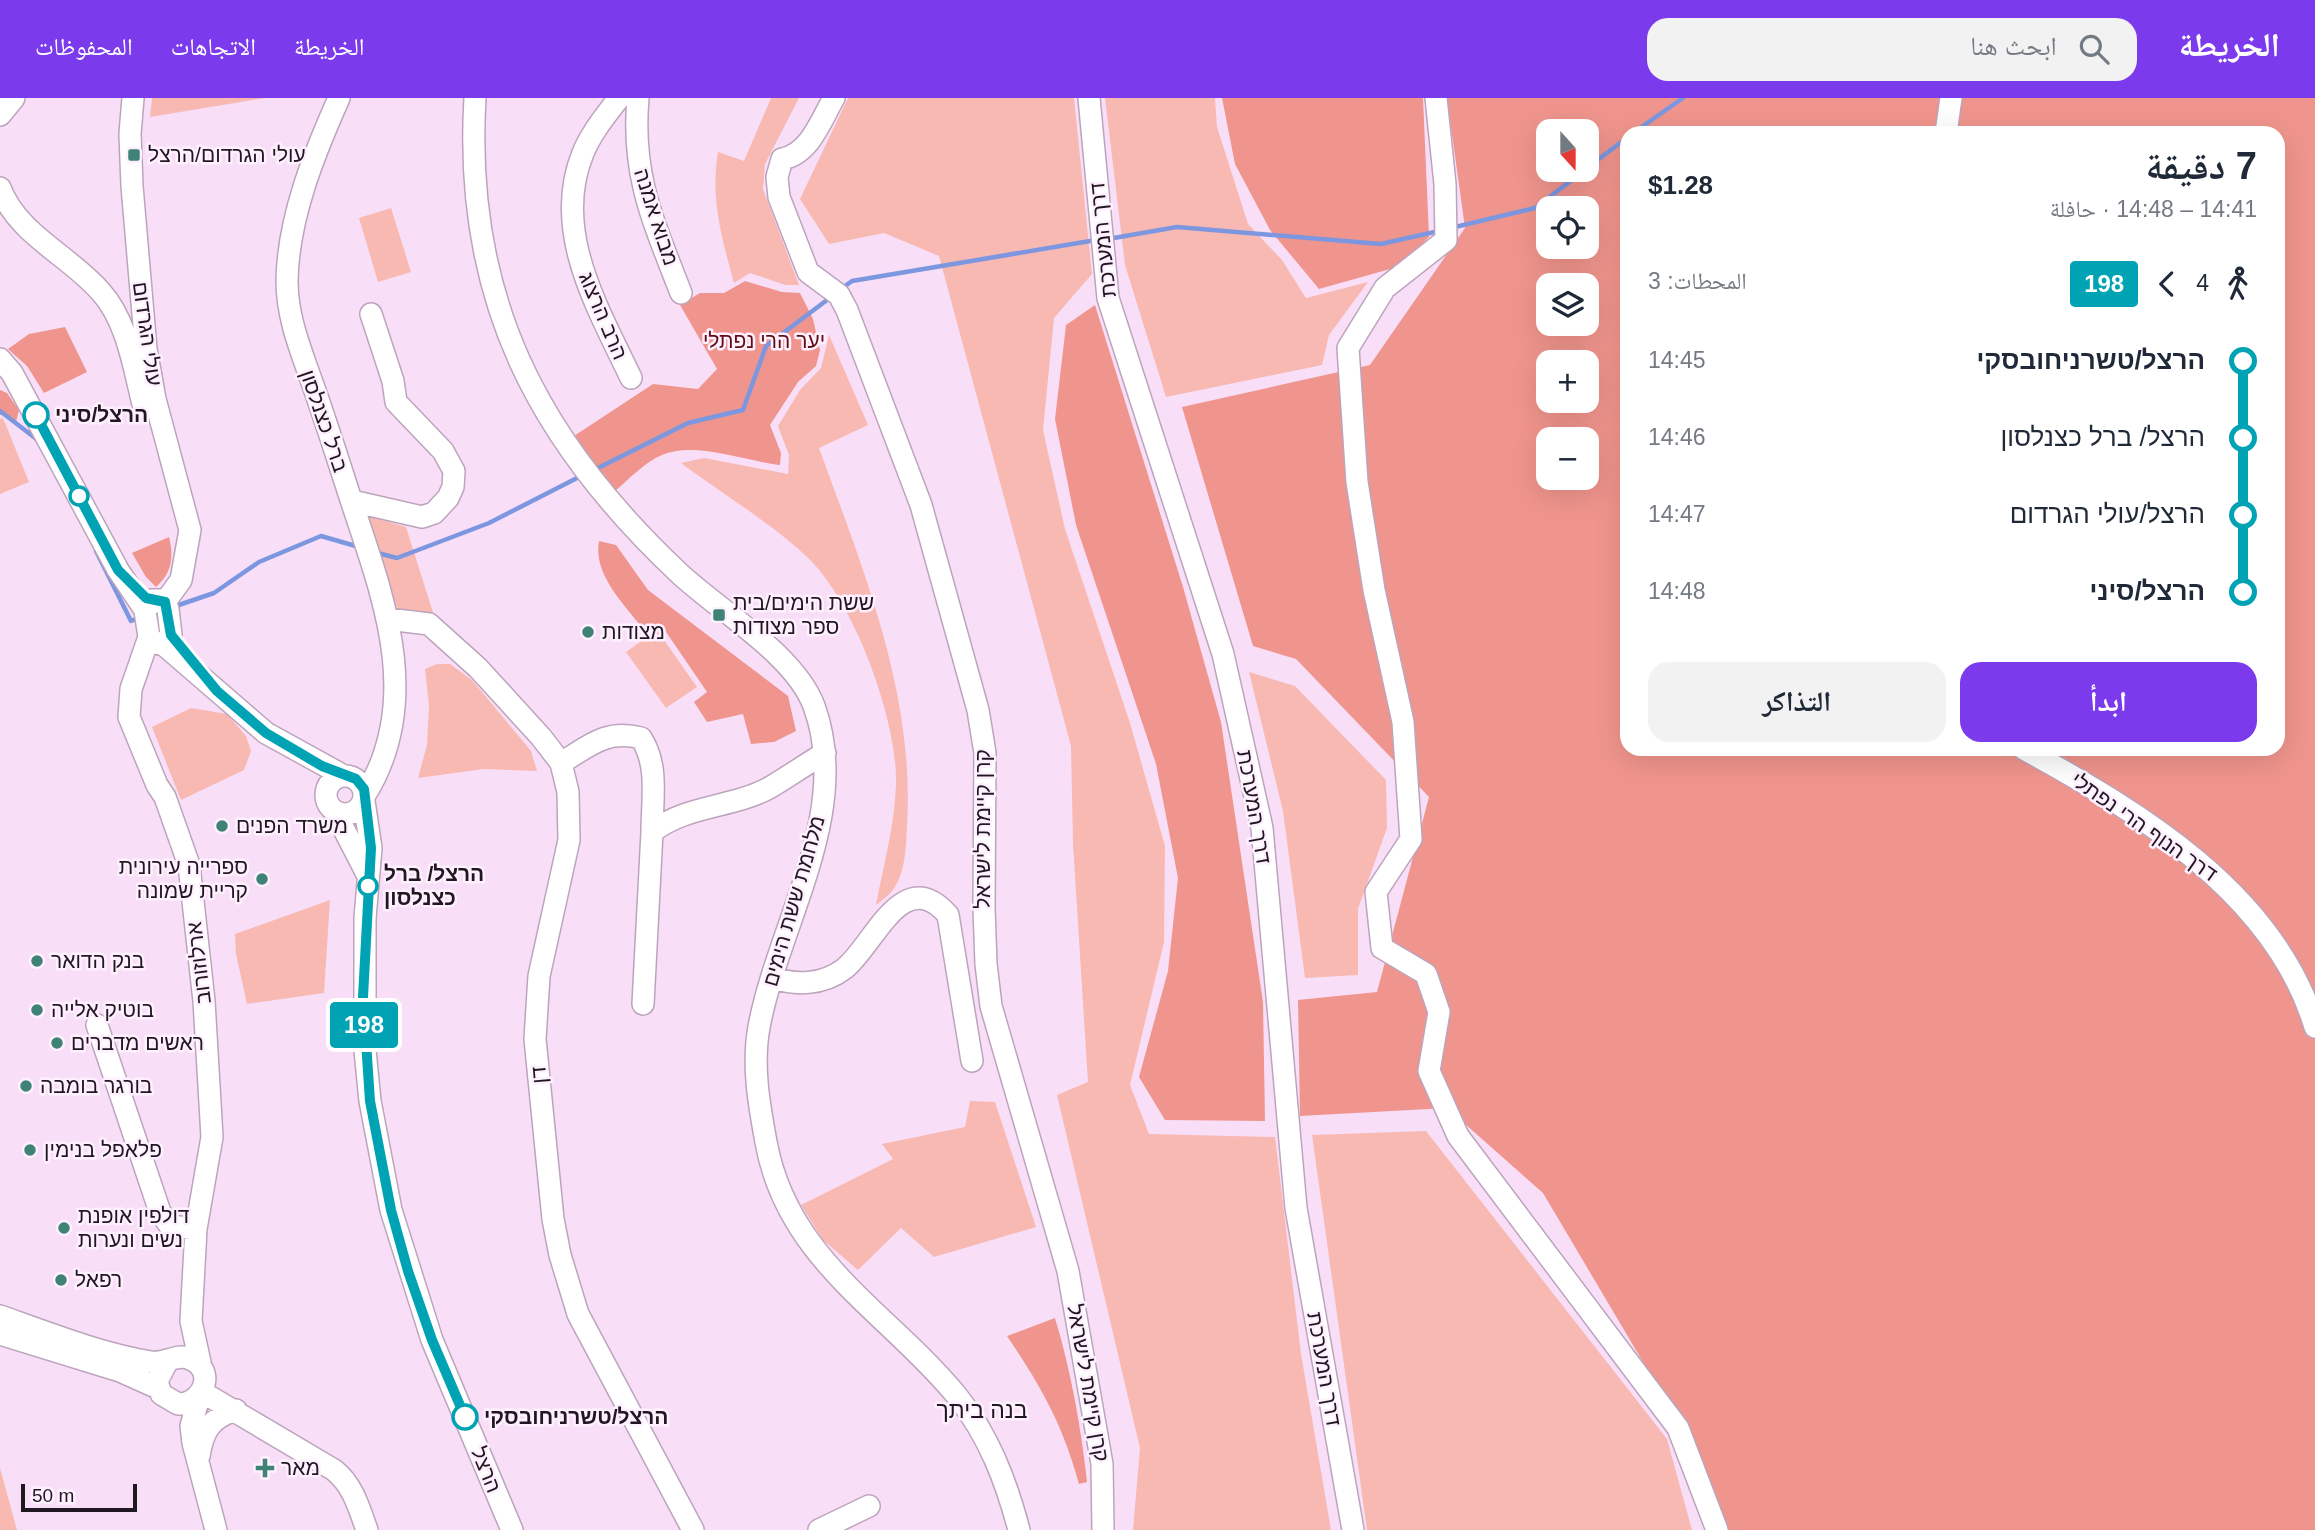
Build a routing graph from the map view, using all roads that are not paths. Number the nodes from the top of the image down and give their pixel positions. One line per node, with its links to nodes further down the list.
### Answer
1 (14, 98): 11 (street)
2 (133, 98): 21 (street, עולי הגרדום)
3 (339, 98): 20 (street, ברל כצנלסון)
4 (475, 98): 33 (street, מלחמת ששת הימים)
5 (619, 98): 17 (street, הרב הרצוג)
6 (638, 98): 14 (street, מבוא אמנה)
7 (834, 98): 62 (street, קרן קיימת לישראל)
8 (1089, 98): 63 (street, דרך המערכת)
9 (1436, 98): 64 (street)
10 (1951, 98): 12 (street)
11 (0, 115)
12 (1947, 126)
13 (0, 188): 21 (street)
14 (681, 293)
15 (371, 314): 20 (street)
16 (0, 359): 19 (street)
17 (631, 378)
18 (0, 380): 19 (street)
19 (24, 393): 22 (street)
20 (352, 501): 23 (street, ברל כצנלסון)
21 (187, 518): 22 (street, עולי הגרדום)
22 (154, 604): 25 (street)
23 (387, 619): 24 (street, דן); 27 (street, ברל כצנלסון)
24 (444, 638): 27 (street); 35 (street, דן)
25 (160, 641): 26 (street, הרצל); 28 (street); 29 (street, הרצל); 30 (street, ארלוזורוב)
26 (185, 662): 28 (street); 29 (street, הרצל)
27 (396, 666): 31 (street, ברל כצנלסון)
28 (145, 669): 30 (street)
29 (217, 691): 32 (street, הרצל)
30 (129, 708): 46 (street, ארלוזורוב)
31 (386, 746): 36 (street); 37 (street, ברל כצנלסון)
32 (293, 750): 36 (street, הרצל); 38 (street, הרצל)
33 (825, 753): 39 (street); 41 (street, מלחמת ששת הימים)
34 (2036, 756): 44 (street, דרך הנוף הרי נפתלי)
35 (561, 763): 39 (street); 59 (street, דן)
36 (347, 776): 37 (street); 38 (street)
37 (365, 798): 38 (street); 40 (street, הרצל)
38 (331, 805): 40 (street, הרצל)
39 (652, 832): 42 (street)
40 (368, 878): 58 (street, הרצל)
41 (772, 977): 45 (street); 61 (street, מלחמת ששת הימים)
42 (643, 1004)
43 (97, 1025): 46 (street)
44 (2315, 1027)
45 (972, 1060)
46 (196, 1229): 48 (street, ארלוזורוב)
47 (0, 1315): 50 (street)
48 (191, 1321): 50 (street, ארלוזורוב); 51 (street, ארלוזורוב)
49 (0, 1334): 52 (street)
50 (171, 1360): 51 (street); 52 (street)
51 (202, 1385): 52 (street); 53 (street); 54 (street, ארלוזורוב)
52 (165, 1395): 54 (street, ארלוזורוב)
53 (236, 1410): 54 (street); 57 (street)
54 (195, 1452): 56 (street, ארלוזורוב)
55 (869, 1506): 60 (street)
56 (216, 1530)
57 (367, 1530)
58 (512, 1530)
59 (693, 1530)
60 (819, 1530)
61 (1019, 1530)
62 (1103, 1530)
63 (1353, 1530)
64 (1717, 1530)

